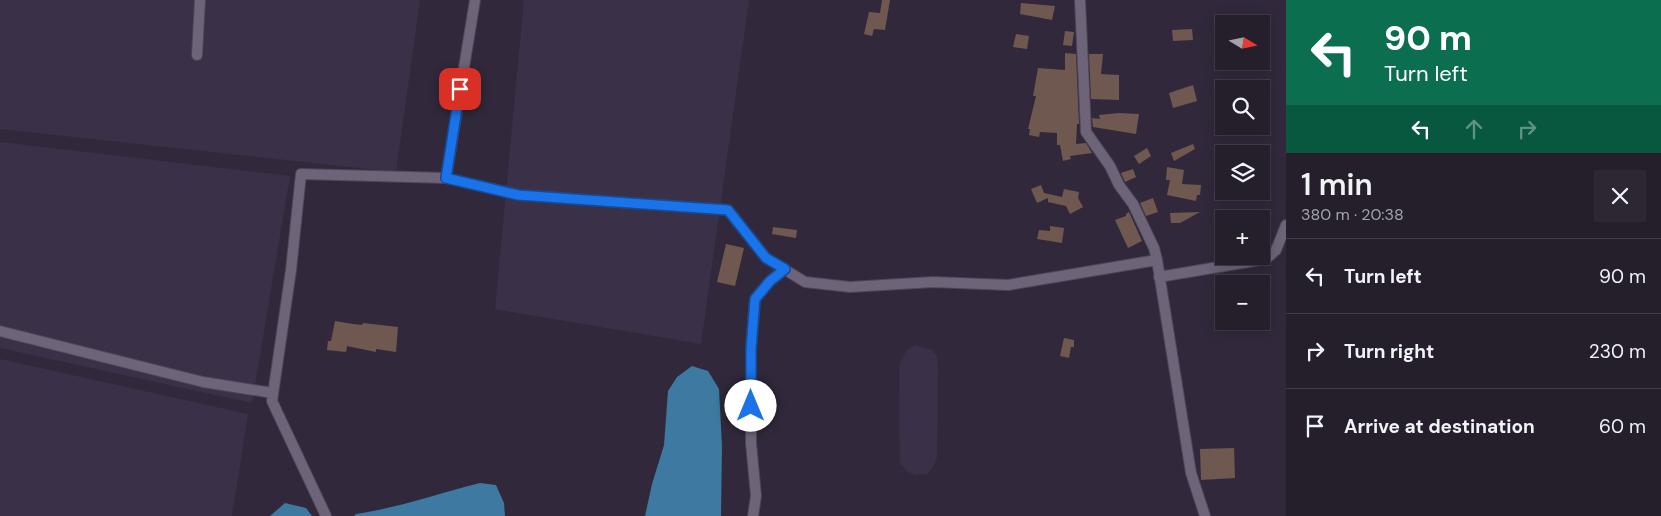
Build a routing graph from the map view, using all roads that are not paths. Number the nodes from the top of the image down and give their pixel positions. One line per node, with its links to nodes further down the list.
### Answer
1 (200, 0): 4 (street)
2 (474, 0): 5 (street)
3 (1080, 0): 7 (street)
4 (196, 55)
5 (446, 178): 8 (street); 11 (street)
6 (1286, 225): 9 (street)
7 (1157, 260): 8 (street); 9 (street)
8 (785, 269): 13 (street)
9 (1159, 277): 14 (street)
10 (0, 331): 11 (street)
11 (273, 393): 12 (street)
12 (326, 516)
13 (753, 516)
14 (1205, 516)

